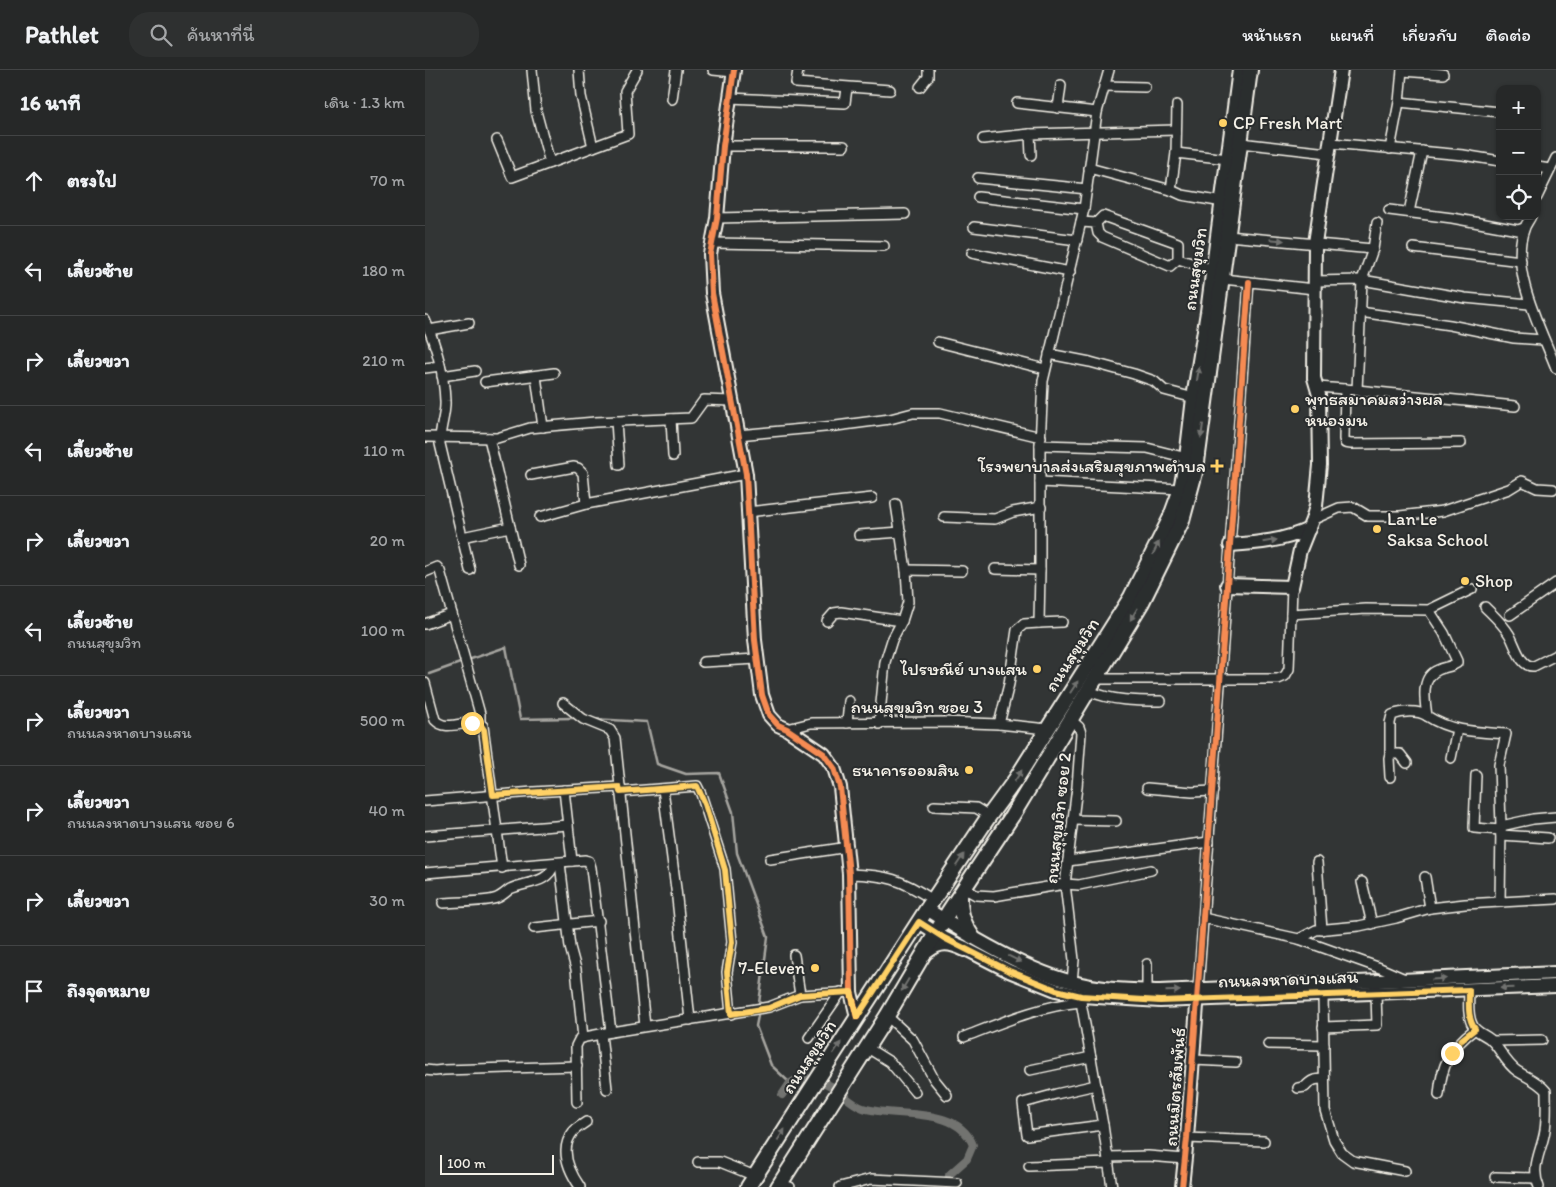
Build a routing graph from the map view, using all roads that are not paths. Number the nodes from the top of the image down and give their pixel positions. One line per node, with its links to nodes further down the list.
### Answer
1 (533, 70): 46 (street)
2 (579, 70): 37 (street)
3 (637, 70): 37 (street)
4 (676, 70): 21 (street)
5 (713, 70): 13 (street)
6 (798, 70): 19 (street)
7 (928, 70): 17 (street)
8 (1109, 70): 16 (street)
9 (1240, 70): 44 (main road, ถนนสุขุมวิท)
10 (1250, 70): 34 (main road, ถนนสุขุมวิท)
11 (1341, 70): 38 (street)
12 (1402, 70): 14 (street); 23 (street)
13 (734, 71): 22 (street)
14 (1443, 74)
15 (1061, 85): 26 (street)
16 (1104, 86): 18 (street); 27 (street)
17 (920, 87)
18 (1145, 87)
19 (847, 88): 20 (street); 22 (street)
20 (890, 90)
21 (672, 98)
22 (729, 98): 35 (street)
23 (1399, 102): 28 (street); 39 (street)
24 (1017, 103): 26 (street)
25 (1177, 105): 29 (street)
26 (1058, 108): 27 (street)
27 (1097, 112): 30 (street)
28 (1496, 112)
29 (1176, 130): 30 (street); 41 (street)
30 (1094, 133): 31 (street); 47 (street)
31 (1030, 134): 32 (street); 42 (street)
32 (983, 139)
33 (497, 140): 46 (street)
34 (1240, 143): 38 (street); 67 (main road, ถนนสุขุมวิท)
35 (723, 146): 36 (street); 60 (street)
36 (844, 146)
37 (593, 147): 46 (street)
38 (1329, 148): 39 (street); 70 (street)
39 (1390, 149): 40 (street)
40 (1422, 152): 45 (street); 58 (street)
41 (1175, 153): 44 (street); 53 (street)
42 (1031, 155)
43 (1556, 158): 49 (street)
44 (1227, 159): 55 (main road, ถนนสุขุมวิท)
45 (1496, 161)
46 (550, 163)
47 (1089, 168): 52 (street); 53 (street)
48 (1541, 168): 49 (street)
49 (1550, 169): 51 (street)
50 (978, 178): 52 (street)
51 (1541, 188)
52 (1087, 189): 56 (street)
53 (1171, 190): 55 (street)
54 (978, 197): 56 (street)
55 (1223, 202): 78 (main road, ถนนสุขุมวิท)
56 (1084, 209): 62 (street)
57 (1389, 210): 58 (street)
58 (1409, 212): 66 (street)
59 (905, 214): 60 (street)
60 (717, 218): 69 (street)
61 (1529, 220): 66 (street)
62 (1081, 222): 63 (street); 68 (street)
63 (1096, 223): 75 (street); 75 (street)
64 (1377, 223): 73 (street)
65 (974, 227): 68 (street)
66 (1524, 228): 76 (street)
67 (1228, 236): 70 (street, one-way to 70); 78 (main road, ถนนสุขุมวิท)
68 (1077, 240): 77 (street)
69 (712, 243): 71 (street); 102 (street)
70 (1315, 243): 73 (street); 81 (street)
71 (884, 246)
72 (1413, 248): 76 (street)
73 (1373, 249): 79 (street)
74 (971, 253): 77 (street)
75 (1178, 259): 78 (street)
76 (1521, 261): 82 (street)
77 (1070, 272): 89 (street)
78 (1218, 275): 80 (street); 101 (main road, ถนนสุขุมวิท, one-way to 78); 158 (main road, ถนนสุขุมวิท, one-way to 158)
79 (1362, 280): 81 (street); 82 (street); 83 (street)
80 (1249, 282): 81 (street); 133 (street)
81 (1314, 285): 98 (street)
82 (1529, 304): 87 (street)
83 (1360, 312): 87 (street); 100 (street)
84 (425, 320): 86 (street)
85 (469, 323): 86 (street)
86 (429, 330): 93 (street)
87 (1544, 340): 91 (street)
88 (938, 342): 92 (street)
89 (1049, 354): 92 (street); 101 (street)
90 (425, 368): 93 (street)
91 (1556, 368)
92 (1045, 369): 111 (street)
93 (441, 371): 94 (street); 109 (street)
94 (475, 371)
95 (554, 373): 96 (street)
96 (536, 376): 97 (street); 106 (street)
97 (485, 382)
98 (1318, 387): 99 (street); 128 (street)
99 (1345, 389): 100 (street); 112 (street)
100 (1357, 390): 103 (street)
101 (1194, 398): 114 (main road, ถนนสุขุมวิท)
102 (732, 401): 104 (street); 107 (street)
103 (1515, 406)
104 (671, 419): 105 (street); 113 (street)
105 (616, 421): 106 (street); 115 (street)
106 (543, 427): 110 (street)
107 (738, 435): 111 (street); 116 (street)
108 (425, 437): 109 (street)
109 (439, 437): 110 (street); 132 (street)
110 (489, 438): 129 (street)
111 (1040, 441): 114 (street); 118 (street)
112 (1461, 444)
113 (673, 456)
114 (1187, 458): 119 (main road, ถนนสุขุมวิท)
115 (619, 465)
116 (746, 474): 122 (street); 125 (street)
117 (531, 475): 122 (street)
118 (1040, 482): 119 (street); 124 (street)
119 (1181, 489): 171 (main road, ถนนสุขุมวิท, one-way to 119)
120 (1553, 489): 128 (street)
121 (872, 498): 125 (street)
122 (586, 504): 126 (street)
123 (897, 504): 130 (street)
124 (1041, 507): 127 (street); 138 (street)
125 (747, 512): 156 (street)
126 (540, 517)
127 (944, 517)
128 (1311, 524): 133 (street, one-way to 128); 143 (street)
129 (510, 527): 132 (street); 134 (street)
130 (901, 532): 131 (street); 137 (street)
131 (859, 535)
132 (462, 537): 136 (street)
133 (1230, 545): 142 (street)
134 (519, 566)
135 (995, 569): 138 (street)
136 (469, 570)
137 (906, 570): 139 (street); 151 (street)
138 (1040, 570): 153 (street)
139 (962, 571)
140 (425, 572): 147 (street)
141 (1556, 583): 149 (street)
142 (1227, 585): 143 (street); 159 (street)
143 (1292, 586): 148 (street)
144 (1473, 589): 146 (street)
145 (1485, 607): 155 (street)
146 (1429, 610): 148 (street); 165 (street)
147 (452, 614): 154 (street); 168 (street)
148 (1291, 614): 159 (street)
149 (1510, 615)
150 (827, 621): 151 (street)
151 (903, 621): 169 (street)
152 (1062, 622): 153 (street)
153 (1039, 623): 170 (street)
154 (425, 624)
155 (1556, 656)
156 (757, 659): 157 (street); 172 (street)
157 (703, 662)
158 (1096, 679): 159 (street); 161 (main road, ถนนสุขุมวิท)
159 (1221, 680): 183 (street)
160 (425, 684): 168 (street)
161 (1089, 691): 163 (street); 166 (main road, ถนนสุขุมวิท)
162 (849, 701): 167 (street)
163 (1161, 701)
164 (563, 703): 182 (street)
165 (1427, 716): 173 (street); 174 (street)
166 (1071, 720): 189 (street, ถนนสุขุมวิท ซอย 2); 210 (main road, ถนนสุขุมวิท)
167 (847, 723): 169 (street, ถนนสุขุมวิท ซอย 3); 172 (street, ถนนสุขุมวิท ซอย 3)
168 (480, 724): 184 (street)
169 (879, 724): 170 (street, ถนนสุขุมวิท ซอย 3)
170 (999, 724): 171 (street, ถนนสุขุมวิท ซอย 3)
171 (1047, 728): 187 (main road, ถนนสุขุมวิท, one-way to 171)
172 (787, 729): 197 (street)
173 (1457, 729): 175 (street); 193 (street)
174 (1390, 754): 176 (street); 178 (street)
175 (1451, 758)
176 (1407, 763)
177 (1476, 775): 193 (street)
178 (1390, 777)
179 (1147, 788): 183 (street)
180 (663, 789): 182 (street); 243 (street); 246 (street)
181 (563, 790): 182 (street); 184 (street); 191 (street)
182 (620, 790): 247 (street)
183 (1213, 791): 196 (street)
184 (493, 795): 185 (street); 192 (street)
185 (425, 801)
186 (934, 806): 187 (street)
187 (989, 816): 214 (main road, ถนนสุขุมวิท, one-way to 187)
188 (1556, 817): 193 (street)
189 (1073, 820): 190 (street); 199 (street, ถนนสุขุมวิท ซอย 2)
190 (1116, 821)
191 (568, 825): 192 (street); 200 (street)
192 (498, 830): 194 (street); 203 (street)
193 (1501, 831): 195 (street); 212 (street)
194 (425, 836)
195 (1547, 838)
196 (1209, 842): 199 (street); 216 (street)
197 (848, 847): 198 (street); 206 (street)
198 (770, 858)
199 (1068, 861): 209 (street, ถนนสุขุมวิท ซอย 2)
200 (571, 862): 202 (street); 218 (street)
201 (1317, 862): 223 (street)
202 (557, 863): 203 (street); 213 (street); 220 (street)
203 (502, 868): 205 (street)
204 (1151, 870): 209 (street)
205 (425, 873)
206 (849, 874): 214 (street); 237 (street)
207 (1425, 877): 215 (street)
208 (1362, 882): 221 (street)
209 (1065, 884): 210 (street); 233 (street, ถนนสุขุมวิท ซอย 2)
210 (962, 893): 217 (main road, ถนนสุขุมวิท); 225 (main road)
211 (1556, 899): 212 (street)
212 (1500, 902): 215 (street)
213 (443, 903)
214 (930, 904): 217 (street, ถนนลงหาดบางแสน); 219 (main road, ถนนสุขุมวิท)
215 (1430, 908): 221 (street)
216 (1203, 918): 226 (street); 240 (street)
217 (944, 920): 224 (main road, ถนนสุขุมวิท); 225 (street, ถนนลงหาดบางแสน)
218 (599, 921): 220 (street); 250 (street)
219 (919, 922): 224 (street, ถนนลงหาดบางแสน); 245 (main road, ถนนสุขุมวิท)
220 (567, 924): 222 (street); 253 (street)
221 (1372, 924): 223 (street)
222 (534, 928)
223 (1321, 930): 226 (street)
224 (936, 933): 227 (street, ถนนลงหาดบางแสน); 228 (main road, ถนนสุขุมวิท)
225 (973, 936): 233 (street, ถนนลงหาดบางแสน, one-way to 233)
226 (1299, 939): 232 (street)
227 (965, 948): 228 (main road); 242 (street, ถนนลงหาดบางแสน)
228 (924, 954): 244 (main road, ถนนสุขุมวิท, one-way to 244)
229 (794, 955): 239 (street)
230 (1147, 964): 236 (street)
231 (1556, 973): 232 (street, ถนนลงหาดบางแสน, one-way to 231)
232 (1408, 980): 240 (street, ถนนลงหาดบางแสน)
233 (1072, 982): 236 (street, ถนนลงหาดบางแสน)
234 (1556, 986): 235 (street, ถนนลงหาดบางแสน, one-way to 235)
235 (1469, 990): 238 (street, ถนนลงหาดบางแสน); 249 (street)
236 (1147, 991): 240 (street, ถนนลงหาดบางแสน, one-way to 240)
237 (846, 992): 239 (street); 245 (street); 254 (street)
238 (1376, 994): 241 (street, ถนนลงหาดบางแสน); 248 (street)
239 (800, 995): 243 (street)
240 (1197, 995): 241 (street, ถนนลงหาดบางแสน); 242 (street, ถนนลงหาดบางแสน); 261 (street, ถนนมิตรสัมพันธ์)
241 (1323, 996): 248 (street)
242 (1081, 999): 252 (street); 260 (street)
243 (731, 1014): 246 (street)
244 (887, 1016): 259 (main road, ถนนสุขุมวิท); 271 (street)
245 (857, 1017): 285 (main road, ถนนสุขุมวิท, one-way to 245)
246 (690, 1020): 247 (street)
247 (645, 1026): 250 (street)
248 (1323, 1026): 258 (street)
249 (1475, 1029): 256 (street); 272 (street)
250 (611, 1032): 251 (street)
251 (601, 1034): 253 (street); 269 (street)
252 (964, 1037)
253 (583, 1038): 263 (street)
254 (809, 1038)
255 (1542, 1040): 256 (street)
256 (1492, 1041): 284 (street)
257 (1267, 1044): 258 (street)
258 (1324, 1045): 266 (street)
259 (866, 1047): 270 (street); 288 (main road, ถนนสุขุมวิท)
260 (1091, 1057): 265 (street); 267 (street)
261 (1193, 1060): 262 (street); 276 (street, ถนนมิตรสัมพันธ์)
262 (1236, 1062)
263 (577, 1066): 264 (street); 273 (street)
264 (425, 1070)
265 (1030, 1070)
266 (1324, 1079): 268 (street); 282 (street)
267 (1096, 1085): 275 (street); 275 (street)
268 (1298, 1088)
269 (607, 1089)
270 (915, 1092)
271 (947, 1095)
272 (1439, 1095)
273 (577, 1102)
274 (586, 1122): 289 (street)
275 (1103, 1124): 279 (street)
276 (1187, 1138): 277 (street); 278 (street, ถนนมิตรสัมพันธ์)
277 (1264, 1141)
278 (1185, 1159): 279 (street); 292 (street, ถนนมิตรสัมพันธ์)
279 (1108, 1160): 281 (street); 291 (street)
280 (698, 1162): 285 (street)
281 (1029, 1166)
282 (1405, 1171)
283 (1495, 1177): 284 (street)
284 (1535, 1178): 293 (street)
285 (751, 1181)
286 (957, 1183): 287 (street)
287 (940, 1184): 290 (street)
288 (783, 1186)
289 (580, 1187)
290 (840, 1187)
291 (1112, 1187)
292 (1182, 1187)
293 (1539, 1187)

